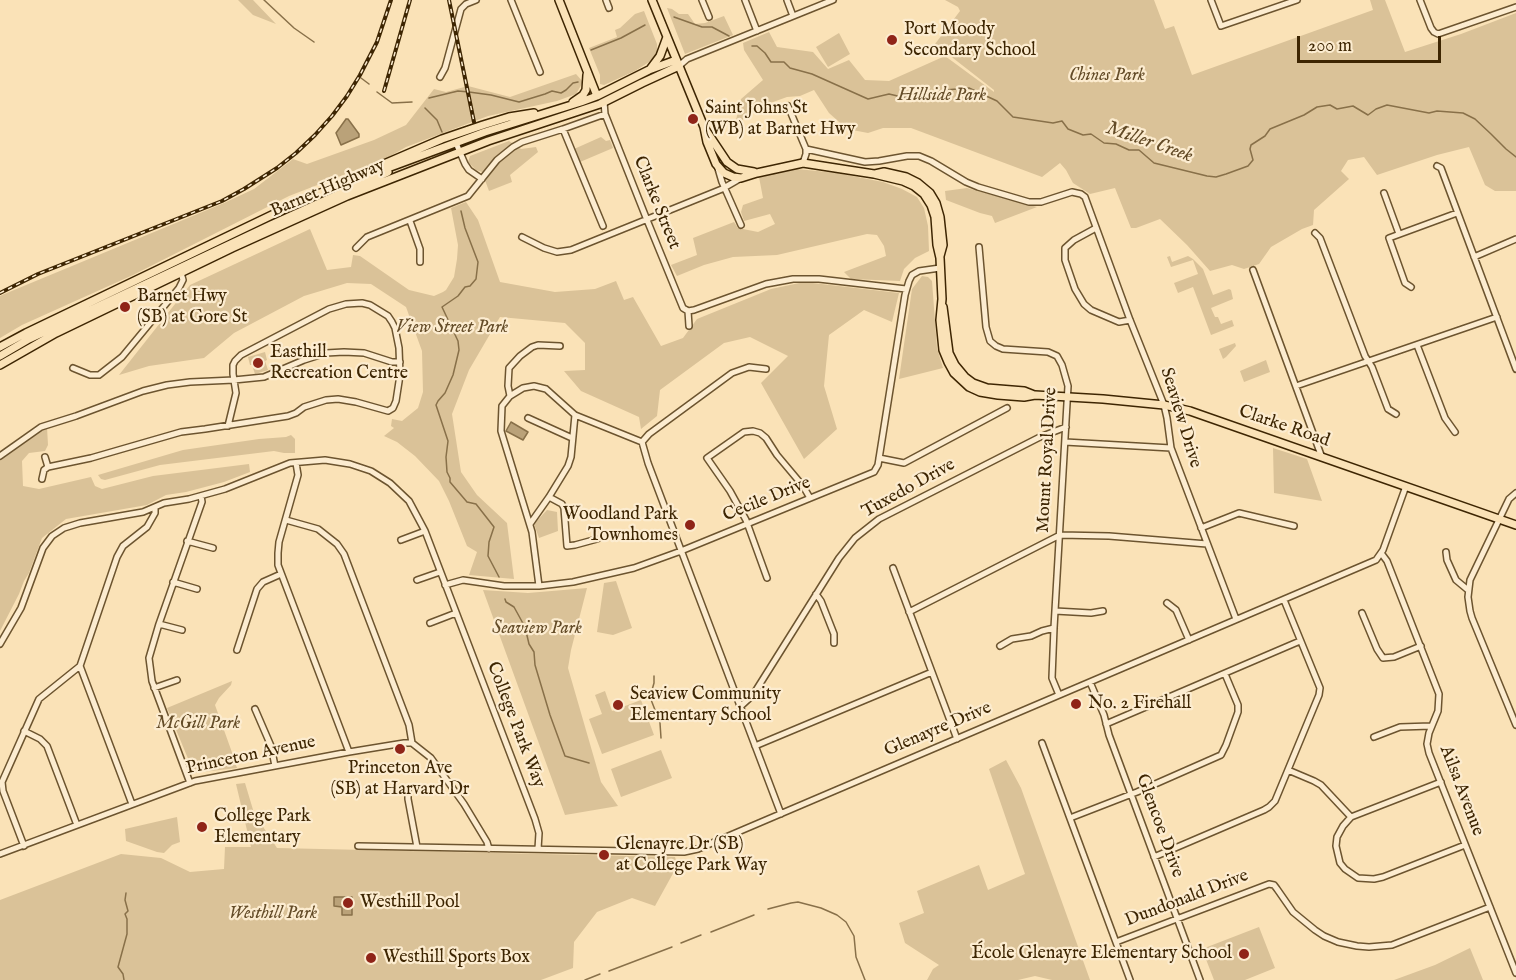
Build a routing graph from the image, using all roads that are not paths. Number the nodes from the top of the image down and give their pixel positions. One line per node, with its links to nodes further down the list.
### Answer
1 (476, 0): 23 (street)
2 (511, 0): 22 (street)
3 (559, 0): 20 (main road)
4 (606, 0): 14 (street)
5 (652, 0): 18 (main road)
6 (702, 0): 16 (street)
7 (745, 0): 17 (street)
8 (787, 0): 15 (street)
9 (833, 0): 15 (street)
10 (1211, 0): 11 (street)
11 (1297, 0)
12 (1420, 0): 13 (street)
13 (1516, 7)
14 (609, 8)
15 (793, 16): 17 (street)
16 (709, 17)
17 (757, 31): 19 (street)
18 (667, 37): 19 (main road); 21 (main road)
19 (677, 63): 21 (main road, Barnet Highway); 25 (main road, Barnet Highway); 31 (main road)
20 (587, 68): 24 (main road); 26 (main road)
21 (649, 70): 24 (main road, Barnet Highway)
22 (540, 72)
23 (440, 77)
24 (597, 96): 26 (main road, Barnet Highway); 27 (main road)
25 (604, 102): 27 (main road, Barnet Highway); 30 (street, Clarke Street)
26 (568, 105): 29 (main road, Barnet Highway)
27 (595, 106): 35 (main road, Barnet Highway)
28 (788, 106): 34 (street)
29 (549, 111): 33 (main road, Barnet Highway); 43 (main road, Barnet Highway)
30 (604, 114): 32 (street); 47 (street, Clarke Street)
31 (704, 127): 38 (main road); 40 (main road)
32 (563, 129): 42 (street); 50 (street)
33 (456, 143): 35 (street); 36 (main road, Barnet Highway)
34 (806, 149): 37 (street); 51 (street, Seaview Drive)
35 (459, 152): 42 (street); 62 (main road, Barnet Highway)
36 (403, 162): 43 (main road, Barnet Highway); 62 (main road)
37 (803, 163): 40 (main road, Clarke Road); 60 (main road, Clarke Road)
38 (716, 164): 41 (main road); 44 (street)
39 (1437, 165): 46 (street)
40 (757, 173): 41 (main road, Clarke Road)
41 (741, 178): 44 (street)
42 (482, 179): 48 (street)
43 (351, 180): 71 (main road, Barnet Highway)
44 (725, 187): 47 (street); 49 (street)
45 (1384, 193): 53 (street)
46 (1457, 213): 53 (street); 58 (street)
47 (647, 220): 54 (street); 65 (street, Clarke Street)
48 (410, 221): 57 (street); 59 (street)
49 (741, 225)
50 (603, 226)
51 (1096, 228): 67 (street, Seaview Drive); 67 (street)
52 (1315, 233): 73 (street)
53 (1399, 234): 63 (street)
54 (522, 237)
55 (1516, 239): 58 (street)
56 (979, 247): 82 (street, Mount Royal Drive)
57 (356, 248)
58 (1474, 256): 66 (street)
59 (420, 262)
60 (940, 268): 64 (street); 82 (main road, Clarke Road)
61 (1253, 270): 80 (street)
62 (181, 271): 72 (main road); 75 (main road, Barnet Highway); 76 (street)
63 (1411, 287)
64 (906, 289): 65 (street); 98 (street)
65 (688, 311): 68 (street)
66 (1497, 317): 69 (street); 78 (street)
67 (1130, 320): 83 (street, Seaview Drive)
68 (689, 326)
69 (1418, 345): 73 (street); 90 (street)
70 (560, 346): 81 (street)
71 (0, 347)
72 (0, 356)
73 (1369, 361): 80 (street); 85 (street)
74 (400, 362): 79 (street); 79 (street); 88 (street)
75 (0, 364)
76 (73, 368)
77 (766, 369): 92 (street)
78 (1516, 369)
79 (234, 380): 88 (street); 95 (street)
80 (1296, 386): 96 (street)
81 (510, 396): 86 (street); 110 (street)
82 (1068, 397): 83 (main road, Clarke Road); 89 (street, Mount Royal Drive)
83 (1164, 405): 94 (street, Seaview Drive); 96 (main road, Clarke Road)
84 (1007, 408): 98 (street)
85 (1396, 414)
86 (575, 415): 91 (street); 92 (street)
87 (528, 418): 91 (street)
88 (228, 426): 100 (street)
89 (1066, 427): 93 (street, Mount Royal Drive); 135 (street, Tuxedo Drive)
90 (1455, 432)
91 (572, 438): 105 (street)
92 (642, 442): 122 (street)
93 (1065, 442): 94 (street); 116 (street, Mount Royal Drive)
94 (1171, 448): 114 (street, Seaview Drive)
95 (0, 456)
96 (1321, 456): 102 (main road, Clarke Road)
97 (45, 457): 100 (street)
98 (879, 458): 106 (street, Cecile Drive)
99 (296, 463): 104 (street, College Park Way); 108 (street); 115 (street, College Park Way)
100 (48, 467): 101 (street)
101 (42, 478)
102 (1406, 486): 109 (main road, Clarke Road); 124 (street)
103 (1516, 493): 109 (street)
104 (201, 496): 107 (street, College Park Way); 119 (street)
105 (549, 497): 110 (street); 117 (street)
106 (810, 498): 111 (street, Cecile Drive); 111 (street)
107 (155, 508): 151 (street, College Park Way); 155 (street)
108 (286, 519): 127 (street); 170 (street)
109 (1499, 519): 112 (main road, Clarke Road); 134 (street)
110 (530, 524): 132 (street)
111 (747, 524): 122 (street, Cecile Drive); 128 (street)
112 (1516, 525)
113 (1294, 526): 114 (street)
114 (1201, 528): 120 (street, Seaview Drive)
115 (424, 531): 118 (street); 126 (street, College Park Way)
116 (1060, 535): 120 (street); 138 (street, Mount Royal Drive); 140 (street)
117 (597, 539)
118 (401, 540)
119 (187, 541): 121 (street); 130 (street)
120 (1207, 544): 143 (street, Seaview Drive)
121 (213, 548)
122 (681, 551): 132 (street, Cecile Drive); 162 (street)
123 (1446, 552): 134 (street)
124 (1381, 553): 136 (street, Glenayre Drive); 153 (street, Ailsa Avenue)
125 (892, 568): 140 (street)
126 (440, 572): 129 (street); 131 (street, College Park Way)
127 (281, 574): 154 (street); 173 (street)
128 (767, 578)
129 (417, 580)
130 (173, 582): 133 (street); 145 (street)
131 (445, 585): 132 (street, Cecile Drive); 141 (street, College Park Way)
132 (539, 586)
133 (197, 589)
134 (1468, 591): 165 (street)
135 (816, 594): 150 (street); 162 (street, Tuxedo Drive)
136 (1284, 600): 143 (street, Glenayre Drive); 149 (street)
137 (1167, 603): 148 (street)
138 (1055, 611): 139 (street); 146 (street, Mount Royal Drive)
139 (1103, 611)
140 (909, 612): 156 (street)
141 (456, 613): 144 (street); 190 (street, College Park Way)
142 (1362, 613): 153 (street)
143 (1236, 619): 148 (street, Glenayre Drive)
144 (430, 622)
145 (159, 624): 147 (street); 160 (street)
146 (1054, 628): 152 (street); 161 (street, Mount Royal Drive)
147 (182, 630)
148 (1189, 640): 159 (street, Glenayre Drive)
149 (1300, 642): 157 (street); 175 (street)
150 (834, 643)
151 (0, 644)
152 (1000, 646)
153 (1421, 646): 166 (street, Ailsa Avenue)
154 (237, 650)
155 (80, 666): 167 (street); 180 (street)
156 (932, 672): 169 (street); 172 (street)
157 (1225, 674): 164 (street); 179 (street)
158 (177, 680): 160 (street)
159 (1090, 682): 161 (street, Glenayre Drive); 164 (street, Glencoe Drive)
160 (154, 688): 177 (street)
161 (1059, 695): 169 (street, Glenayre Drive)
162 (741, 706): 172 (street)
163 (255, 709): 174 (street)
164 (1106, 724): 179 (street, Glencoe Drive)
165 (1516, 725)
166 (1431, 726): 168 (street); 176 (street, Ailsa Avenue)
167 (24, 731): 184 (street); 186 (street)
168 (1374, 737)
169 (957, 739): 181 (street, Glenayre Drive)
170 (412, 743): 173 (street, Princeton Avenue); 189 (street)
171 (1042, 743): 183 (street)
172 (755, 746): 181 (street)
173 (349, 752): 174 (street, Princeton Avenue)
174 (275, 766): 177 (street, Princeton Avenue)
175 (1288, 770): 182 (street); 192 (street)
176 (1441, 782): 182 (street); 185 (street, Ailsa Avenue)
177 (190, 783): 180 (street, Princeton Avenue)
178 (408, 790): 188 (street)
179 (1131, 794): 183 (street); 192 (street, Glencoe Drive)
180 (132, 804): 184 (street, Princeton Avenue)
181 (781, 814): 190 (street, Glenayre Drive)
182 (1351, 817): 185 (street)
183 (1070, 818): 195 (street)
184 (77, 825): 186 (street, Princeton Avenue)
185 (1465, 845): 193 (street, Ailsa Avenue)
186 (24, 846): 191 (street, Princeton Avenue)
187 (358, 846): 188 (street, Glenayre Drive)
188 (417, 847): 189 (street, Glenayre Drive)
189 (489, 849): 190 (street, Glenayre Drive)
190 (538, 849)
191 (0, 854)
192 (1154, 857): 194 (street, Glencoe Drive)
193 (1490, 907): 194 (street, Dundonald Drive); 196 (street, Ailsa Avenue)
194 (1177, 919): 195 (street, Dundonald Drive); 198 (street, Glencoe Drive)
195 (1116, 942): 197 (street)
196 (1516, 973)
197 (1130, 980)
198 (1200, 980)

